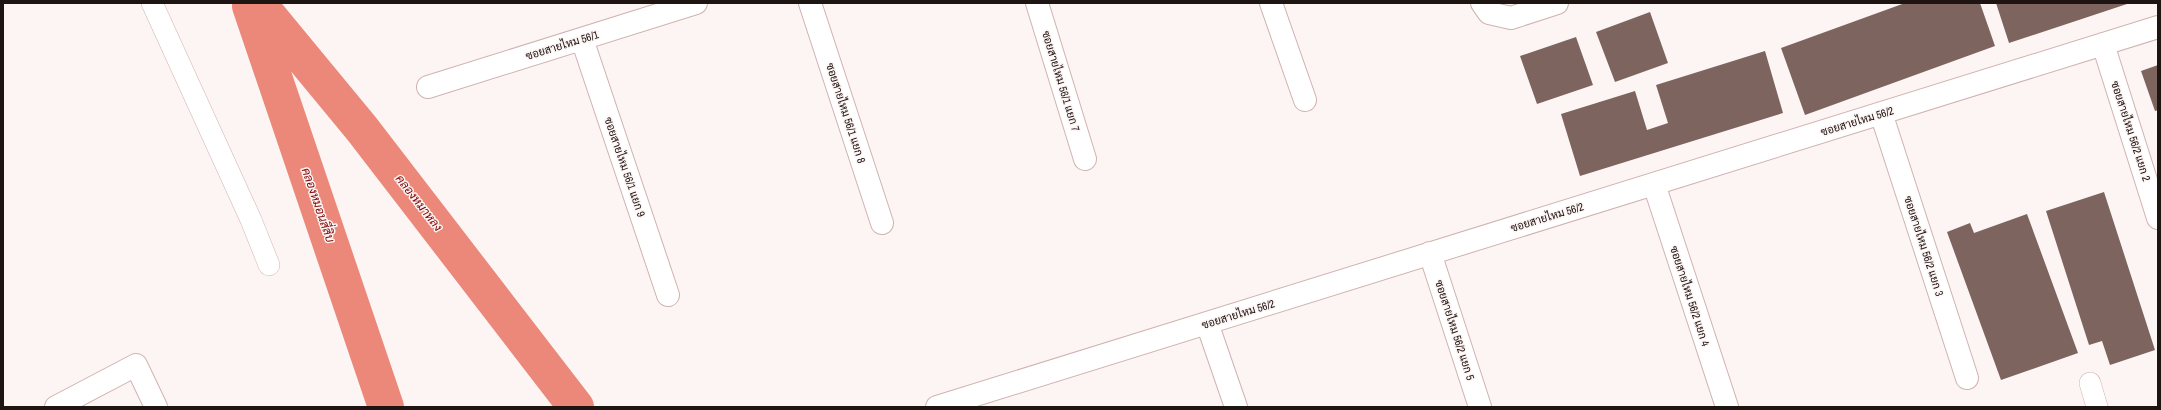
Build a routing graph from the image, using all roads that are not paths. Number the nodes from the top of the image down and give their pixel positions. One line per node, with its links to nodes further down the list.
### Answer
1 (152, 3): 19 (lane)
2 (696, 3): 9 (street, ซอยสายไหม 56/1)
3 (810, 3): 17 (street, ซอยสายไหม 56/1 แยก 8)
4 (1036, 3): 14 (street, ซอยสายไหม 56/1 แยก 7)
5 (1271, 3): 12 (street)
6 (1482, 3): 7 (street)
7 (1557, 3)
8 (2158, 27): 10 (street, ซอยสายไหม 56/2)
9 (582, 39): 11 (street, ซอยสายไหม 56/1); 20 (street, ซอยสายไหม 56/1 แยก 9)
10 (2103, 44): 13 (street, ซอยสายไหม 56/2); 16 (street, ซอยสายไหม 56/2 แยก 2)
11 (428, 87)
12 (1305, 100)
13 (1881, 113): 15 (street, ซอยสายไหม 56/2); 22 (street, ซอยสายไหม 56/2 แยก 3)
14 (1085, 159)
15 (1654, 184): 18 (street, ซอยสายไหม 56/2); 30 (street, ซอยสายไหม 56/2 แยก 4)
16 (2158, 218)
17 (882, 223)
18 (1430, 254): 21 (street, ซอยสายไหม 56/2); 29 (street, ซอยสายไหม 56/2 แยก 5)
19 (269, 265)
20 (668, 295)
21 (1207, 323): 24 (street, ซอยสายไหม 56/2); 28 (street)
22 (1967, 378)
23 (2090, 383): 31 (lane)
24 (981, 400): 27 (street, ซอยสายไหม 56/2)
25 (56, 407): 26 (street)
26 (156, 407)
27 (937, 407)
28 (1236, 407)
29 (1480, 407)
30 (1727, 407)
31 (2097, 407)

